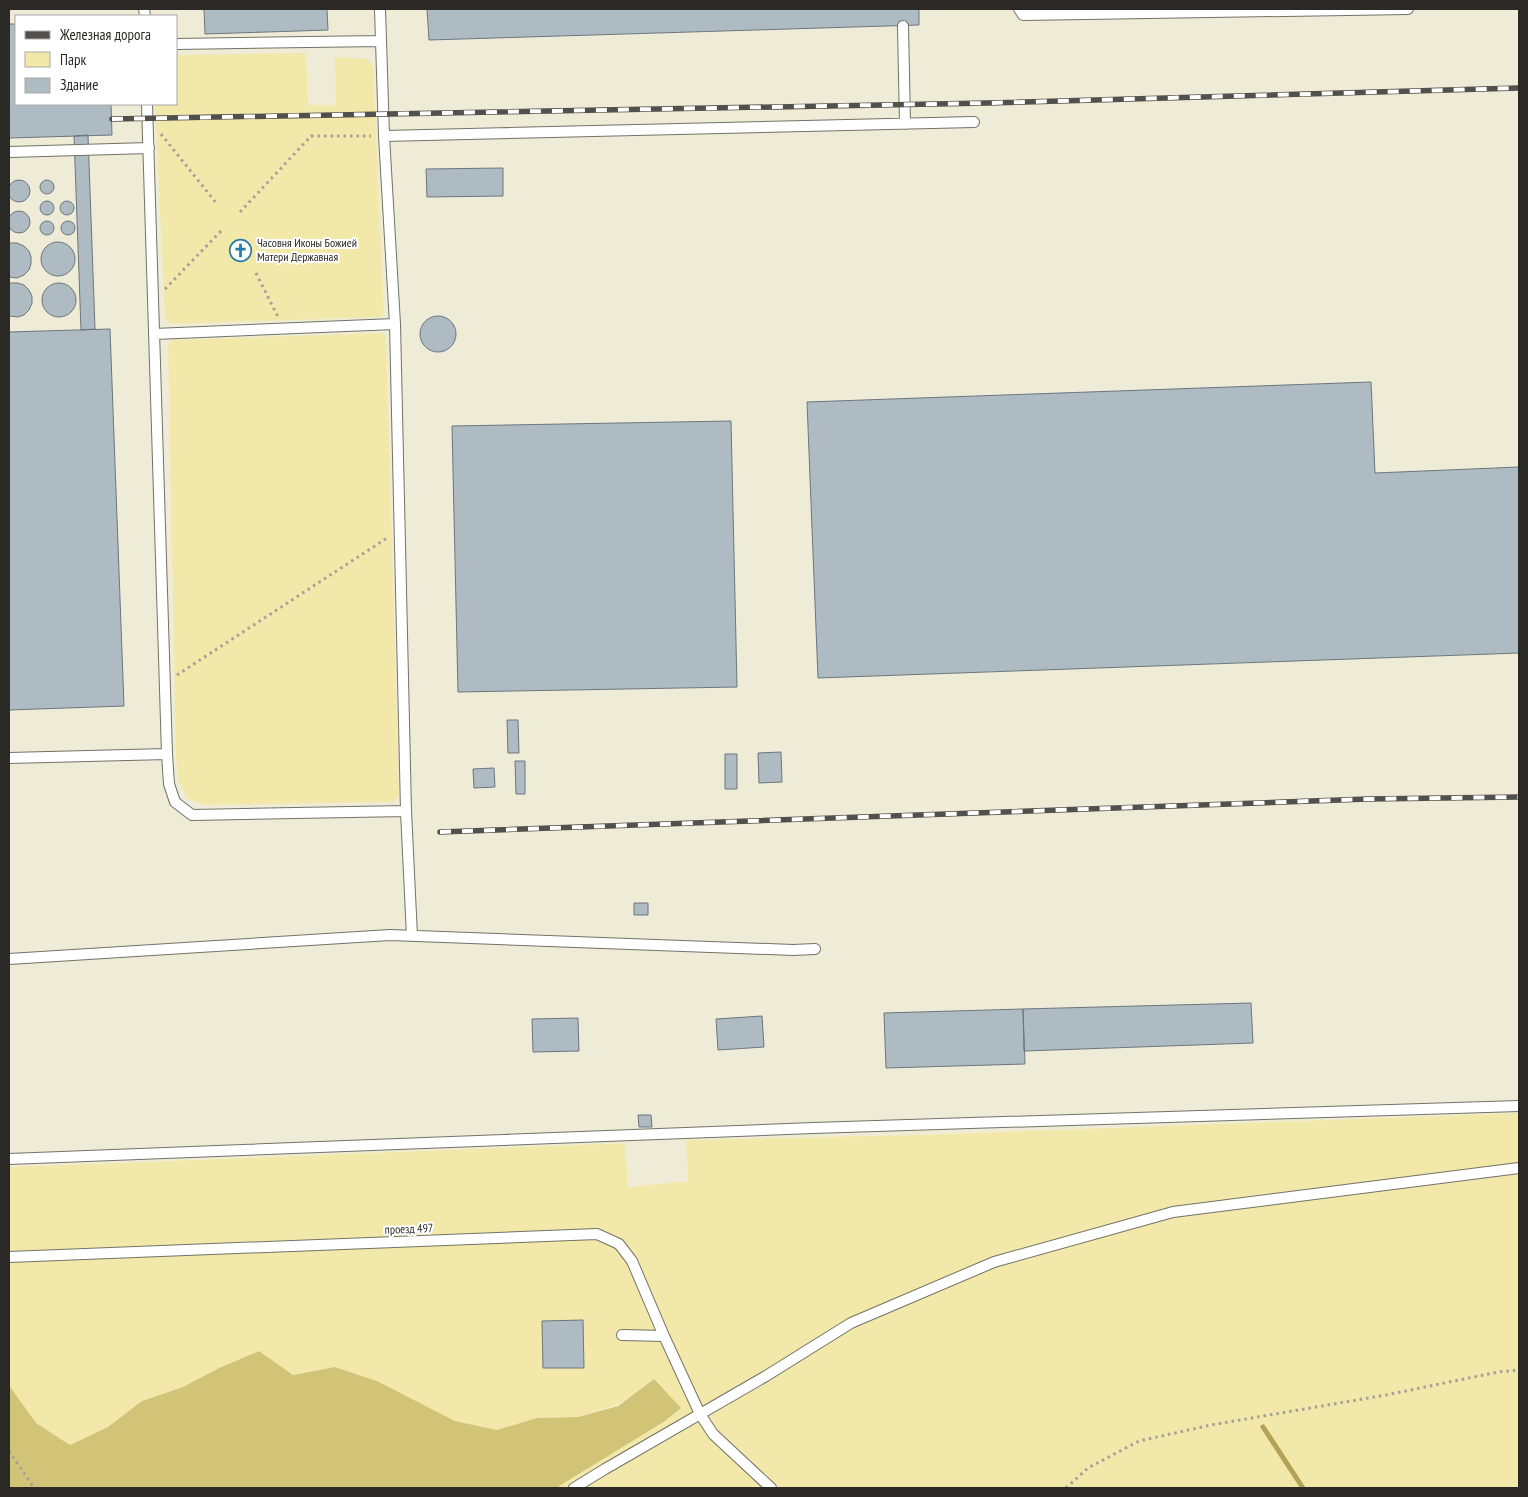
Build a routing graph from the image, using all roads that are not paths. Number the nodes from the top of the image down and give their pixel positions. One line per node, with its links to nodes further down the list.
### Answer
1 (380, 9): 5 (lane)
2 (1019, 9): 3 (lane)
3 (1408, 9)
4 (903, 26): 9 (lane)
5 (381, 41): 6 (lane); 10 (lane)
6 (178, 44)
7 (147, 105): 11 (lane)
8 (974, 122): 9 (lane)
9 (905, 124): 10 (lane)
10 (384, 136): 13 (lane)
11 (149, 148): 12 (lane); 14 (lane)
12 (9, 152)
13 (395, 324): 14 (lane); 17 (lane)
14 (154, 334): 15 (lane)
15 (167, 754): 16 (lane); 17 (lane)
16 (9, 758)
17 (406, 811): 18 (lane)
18 (412, 936): 19 (lane); 20 (lane)
19 (815, 949)
20 (9, 959)
21 (1519, 1106): 22 (lane)
22 (9, 1159)
23 (1519, 1168): 27 (lane)
24 (9, 1257): 26 (lane, проезд 497)
25 (622, 1335): 26 (lane)
26 (664, 1336): 27 (lane, проезд 497)
27 (700, 1414): 28 (lane); 29 (lane, проезд 497)
28 (574, 1488)
29 (771, 1488)

